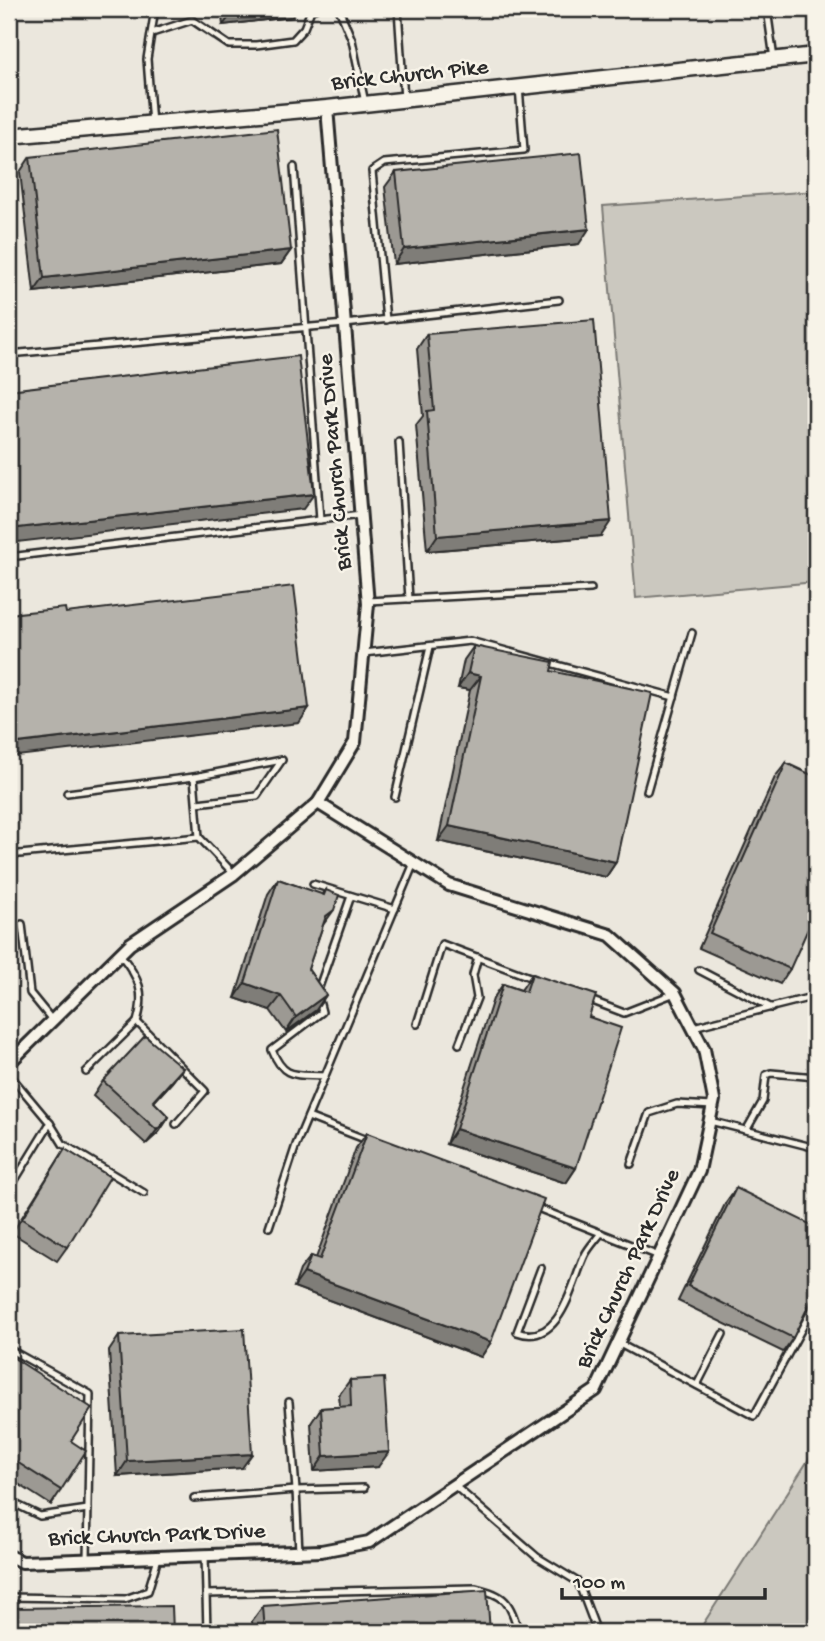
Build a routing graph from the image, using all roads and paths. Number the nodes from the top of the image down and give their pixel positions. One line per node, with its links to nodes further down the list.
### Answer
1 (155, 9): 6 (lane)
2 (315, 9): 6 (lane)
3 (339, 9): 11 (lane)
4 (398, 9): 10 (lane)
5 (766, 9): 8 (lane)
6 (152, 33): 13 (lane)
7 (816, 55): 8 (main road, Brick Church Pike)
8 (774, 59): 9 (main road, Brick Church Pike)
9 (519, 87): 10 (main road, Brick Church Pike); 17 (lane)
10 (404, 99): 11 (main road, Brick Church Pike)
11 (365, 103): 12 (main road, Brick Church Pike)
12 (327, 108): 13 (main road, Brick Church Pike); 18 (street, Brick Church Park Drive)
13 (152, 124): 14 (main road, Brick Church Pike)
14 (9, 136)
15 (294, 167): 19 (lane)
16 (559, 300): 17 (lane)
17 (386, 320): 18 (lane)
18 (345, 324): 19 (lane); 22 (street, Brick Church Park Drive)
19 (306, 327): 20 (lane); 23 (lane)
20 (9, 354)
21 (398, 442): 26 (lane)
22 (361, 515): 23 (lane); 27 (street, Brick Church Park Drive)
23 (320, 520): 24 (lane)
24 (9, 557)
25 (591, 589): 26 (lane)
26 (409, 599): 27 (lane)
27 (368, 601): 30 (street, Brick Church Park Drive)
28 (692, 633): 31 (lane)
29 (430, 647): 30 (lane); 31 (lane); 35 (lane)
30 (364, 653): 37 (street, Brick Church Park Drive)
31 (674, 697): 33 (lane)
32 (194, 777): 34 (lane); 36 (lane); 36 (lane)
33 (647, 791)
34 (67, 793)
35 (395, 797)
36 (197, 803): 38 (lane)
37 (317, 803): 40 (street, Brick Church Park Drive); 41 (street, Brick Church Park Drive)
38 (199, 837): 39 (lane); 41 (lane)
39 (9, 855)
40 (414, 863): 44 (lane); 50 (street, Brick Church Park Drive)
41 (234, 874): 46 (street, Brick Church Park Drive)
42 (313, 884): 43 (lane)
43 (351, 896): 44 (lane); 62 (lane)
44 (395, 909): 62 (lane)
45 (22, 923): 54 (lane)
46 (120, 954): 54 (street, Brick Church Park Drive); 55 (lane)
47 (478, 957): 49 (lane); 56 (lane); 58 (lane)
48 (699, 970): 53 (lane)
49 (539, 981)
50 (675, 993): 52 (lane); 57 (street, Brick Church Park Drive)
51 (816, 996): 53 (lane)
52 (588, 999)
53 (772, 1008): 57 (lane)
54 (52, 1020): 59 (street, Brick Church Park Drive)
55 (137, 1022): 60 (lane); 68 (lane)
56 (417, 1024)
57 (693, 1027): 64 (street, Brick Church Park Drive)
58 (459, 1044)
59 (9, 1063)
60 (86, 1072)
61 (9, 1074): 67 (lane)
62 (325, 1076): 65 (lane)
63 (816, 1077): 69 (lane)
64 (713, 1106): 66 (street, Brick Church Park Drive); 72 (lane)
65 (308, 1117): 70 (lane); 76 (lane)
66 (710, 1121): 69 (lane); 78 (street, Brick Church Park Drive)
67 (50, 1123): 73 (lane); 74 (lane)
68 (176, 1125)
69 (747, 1129): 71 (lane)
70 (372, 1142)
71 (816, 1148)
72 (631, 1164)
73 (9, 1190)
74 (144, 1193)
75 (524, 1202): 77 (lane)
76 (269, 1227)
77 (601, 1233): 78 (lane); 79 (lane)
78 (659, 1256): 82 (street, Brick Church Park Drive)
79 (541, 1268)
80 (813, 1308): 84 (lane)
81 (723, 1334): 84 (lane)
82 (618, 1343): 84 (lane); 86 (street, Brick Church Park Drive)
83 (9, 1349): 91 (lane)
84 (697, 1385)
85 (289, 1402): 88 (lane)
86 (454, 1485): 92 (street, Brick Church Park Drive); 101 (lane)
87 (364, 1488): 88 (lane)
88 (296, 1490): 89 (lane); 92 (lane)
89 (194, 1498)
90 (9, 1501): 91 (lane)
91 (89, 1508): 96 (lane)
92 (299, 1552): 93 (street, Brick Church Park Drive)
93 (205, 1555): 95 (street, Brick Church Park Drive); 97 (lane)
94 (9, 1556): 96 (street, Brick Church Park Drive)
95 (158, 1557): 96 (street, Brick Church Park Drive); 98 (lane)
96 (87, 1559)
97 (206, 1594): 99 (lane); 100 (lane)
98 (9, 1597)
99 (207, 1632)
100 (519, 1632)
101 (597, 1632)

